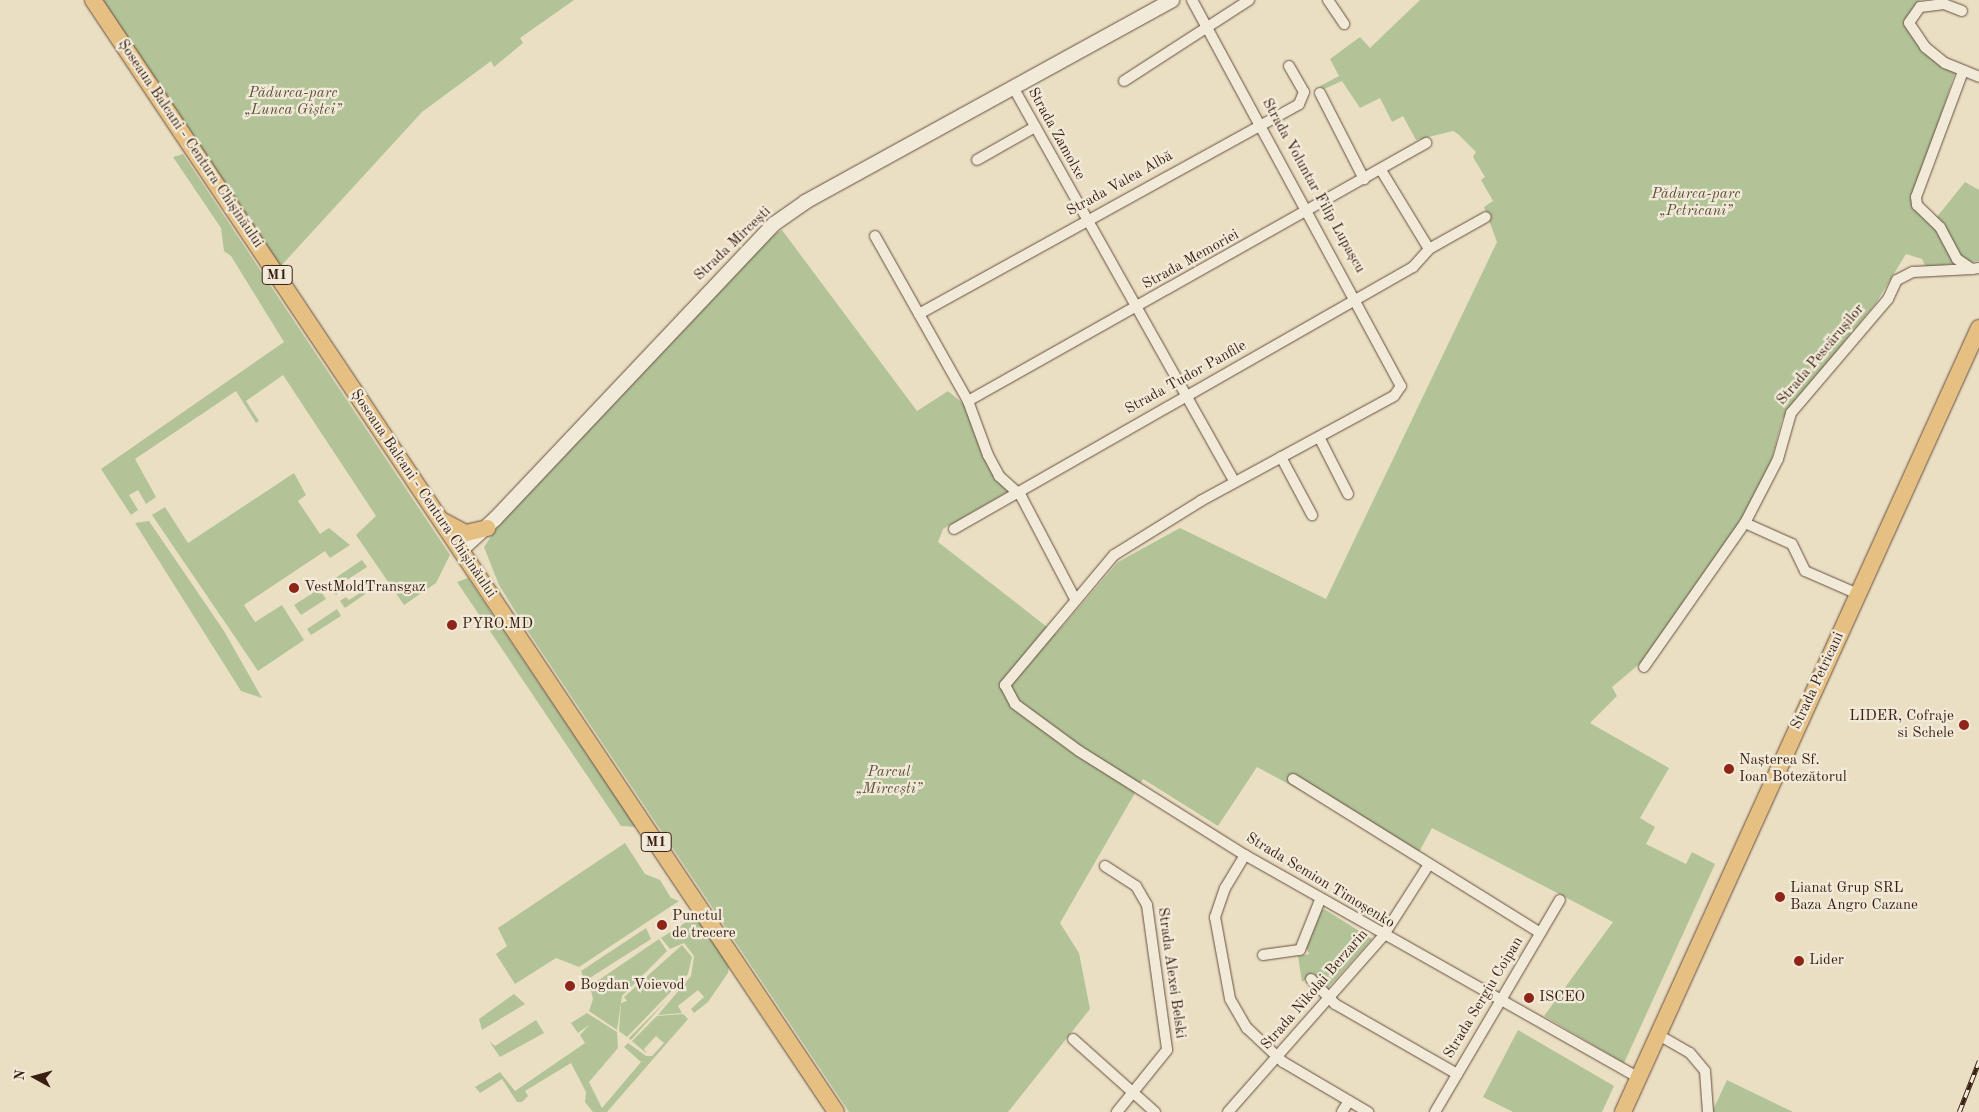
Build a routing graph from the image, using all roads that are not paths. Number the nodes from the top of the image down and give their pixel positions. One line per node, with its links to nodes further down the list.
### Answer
1 (93, 0): 39 (main road, Șoseaua Balcani - Centura Chișinăului / M1)
2 (1172, 0): 13 (main road, Strada Mircești)
3 (1192, 0): 8 (street, Strada Voluntar Filip Lupașcu)
4 (1249, 0): 8 (street)
5 (1328, 0): 7 (street)
6 (1962, 11): 10 (street)
7 (1344, 24)
8 (1208, 30): 12 (street); 15 (street, Strada Voluntar Filip Lupașcu)
9 (1289, 66): 15 (street, Strada Valea Albă)
10 (1962, 74): 11 (street); 26 (street, Strada Pescărușilor)
11 (1979, 77)
12 (1124, 82)
13 (1013, 87): 16 (street, Strada Zamolxe); 41 (main road, Strada Mircești)
14 (1320, 93): 20 (street)
15 (1261, 123): 21 (street, Strada Voluntar Filip Lupașcu); 23 (street, Strada Valea Albă)
16 (1035, 127): 18 (street); 23 (street, Strada Zamolxe)
17 (1426, 143): 19 (street, Strada Memoriei)
18 (977, 160)
19 (1381, 170): 20 (street, Strada Memoriei); 25 (street)
20 (1364, 179): 21 (street, Strada Memoriei)
21 (1309, 211): 27 (street, Strada Voluntar Filip Lupașcu); 28 (street, Strada Memoriei)
22 (1486, 217): 25 (street, Strada Tudor Panfile)
23 (1086, 220): 28 (street, Strada Zamolxe); 29 (street, Strada Valea Albă)
24 (875, 236): 29 (street)
25 (1428, 248): 27 (street, Strada Tudor Panfile)
26 (1975, 269): 40 (street, Strada Pescărușilor)
27 (1358, 299): 31 (street, Strada Tudor Panfile); 33 (street, Strada Voluntar Filip Lupașcu)
28 (1137, 308): 31 (street, Strada Zamolxe); 32 (street, Strada Memoriei)
29 (919, 314): 32 (street)
30 (1979, 328): 44 (main road, Strada Petricani)
31 (1186, 396): 35 (street, Strada Zamolxe); 36 (street, Strada Tudor Panfile)
32 (968, 400): 36 (street)
33 (1319, 437): 34 (street); 37 (street)
34 (1281, 457): 35 (street); 38 (street)
35 (1235, 482): 45 (street)
36 (1016, 492): 42 (street, Strada Tudor Panfile); 45 (street)
37 (1348, 494)
38 (1312, 515)
39 (441, 520): 41 (main road); 43 (main road, Șoseaua Balcani - Centura Chișinăului / M1)
40 (1744, 523): 44 (street); 46 (street, Strada Pescărușilor)
41 (487, 528): 43 (main road, Strada Mircești)
42 (954, 528)
43 (461, 550): 66 (main road, Șoseaua Balcani - Centura Chișinăului / M1)
44 (1858, 594): 59 (main road, Strada Petricani)
45 (1075, 599): 48 (street, Strada Semion Timoșenko)
46 (1644, 667)
47 (1293, 779): 50 (street)
48 (1245, 854): 51 (street, Strada Semion Timoșenko); 61 (street)
49 (1105, 866): 64 (street, Strada Alexei Belski)
50 (1428, 866): 53 (street); 54 (street, Strada Nikolai Berzarin)
51 (1320, 900): 54 (street, Strada Semion Timoșenko); 55 (street)
52 (1560, 900): 53 (street, Strada Sergiu Coipan)
53 (1540, 933): 58 (street, Strada Sergiu Coipan)
54 (1383, 936): 57 (street, Strada Nikolai Berzarin); 58 (street, Strada Semion Timoșenko)
55 (1263, 955)
56 (1311, 979): 57 (street)
57 (1330, 996): 61 (street, Strada Nikolai Berzarin); 62 (street)
58 (1500, 1002): 62 (street, Strada Sergiu Coipan); 63 (street, Strada Semion Timoșenko)
59 (1657, 1034): 63 (main road, Strada Petricani); 74 (street)
60 (1073, 1039): 64 (street)
61 (1278, 1055): 65 (street); 69 (street, Strada Nikolai Berzarin)
62 (1457, 1074): 72 (street, Strada Sergiu Coipan)
63 (1638, 1077): 73 (main road, Strada Petricani)
64 (1134, 1093): 67 (street, Strada Alexei Belski); 68 (street)
65 (1349, 1100): 70 (street); 71 (street)
66 (836, 1112)
67 (1116, 1112)
68 (1155, 1112)
69 (1228, 1112)
70 (1342, 1112)
71 (1368, 1112)
72 (1435, 1112)
73 (1622, 1112)
74 (1708, 1112)

